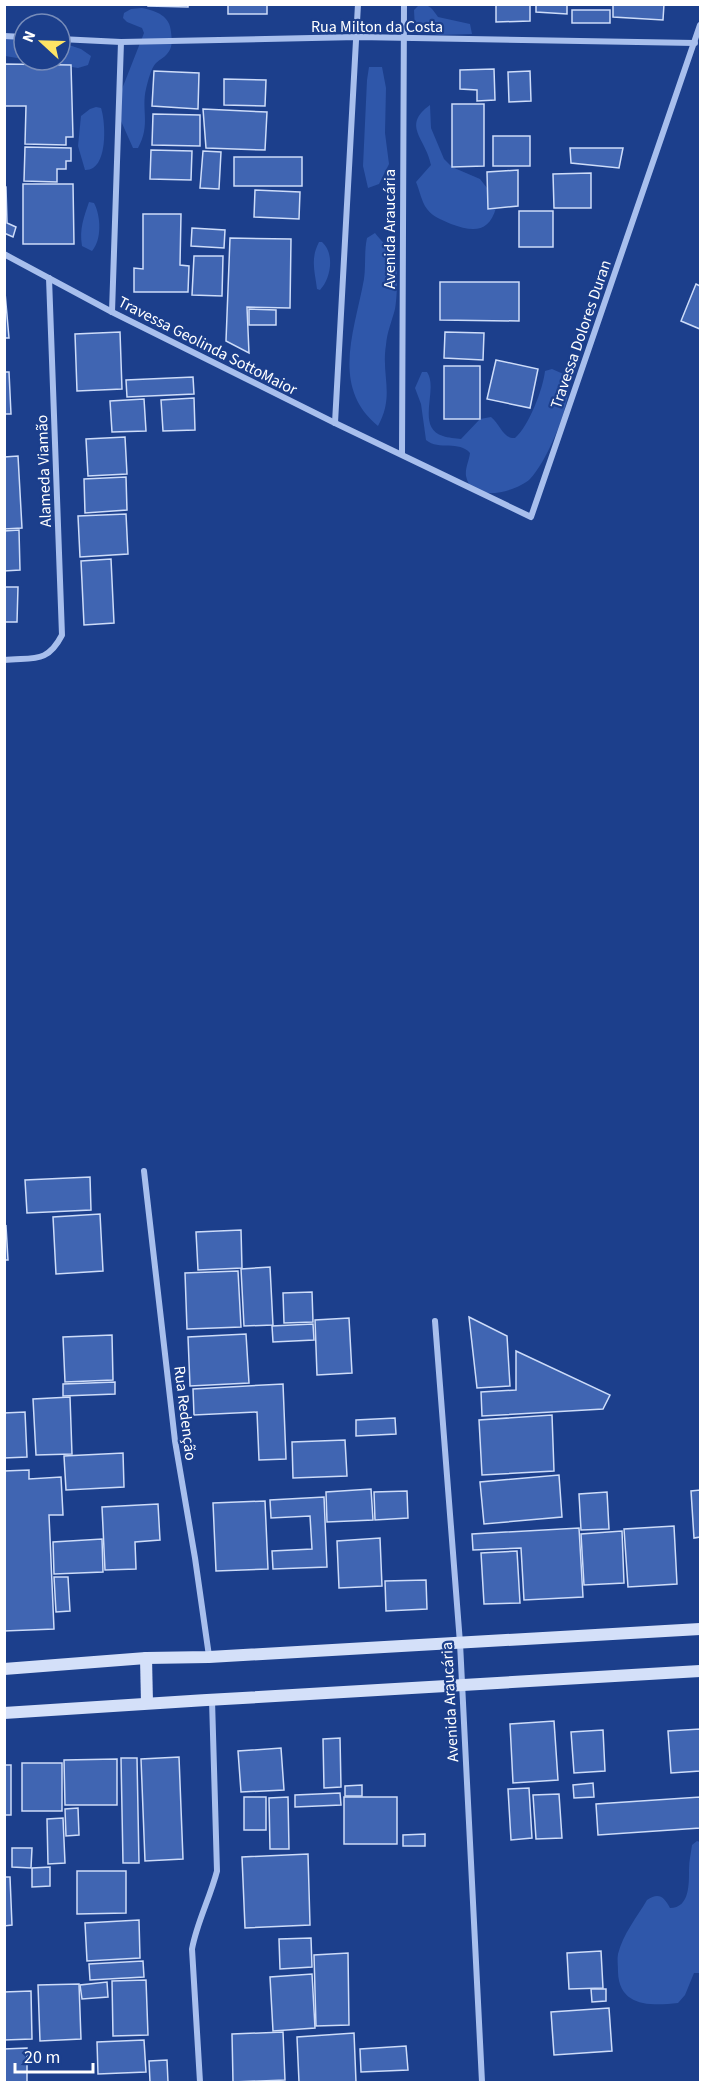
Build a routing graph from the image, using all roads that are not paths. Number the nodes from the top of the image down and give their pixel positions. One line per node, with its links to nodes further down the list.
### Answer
1 (358, 4): 4 (street)
2 (404, 4): 5 (street, Avenida Araucária)
3 (700, 25): 8 (street, Travessa Dolores Duran)
4 (358, 38): 5 (street, Rua Milton da Costa); 7 (street, Rua Milton da Costa); 12 (street)
5 (404, 39): 8 (street, Rua Milton da Costa); 13 (street, Avenida Araucária)
6 (72, 40): 7 (street, Rua Milton da Costa)
7 (121, 42): 11 (street)
8 (694, 43): 13 (street, Travessa Dolores Duran)
9 (4, 254): 10 (street, Travessa Geolinda SottoMaior)
10 (49, 278): 11 (street, Travessa Geolinda SottoMaior); 14 (street, Alameda Viamão)
11 (112, 312): 12 (street, Travessa Geolinda SottoMaior)
12 (335, 423): 13 (street, Travessa Geolinda SottoMaior)
13 (402, 454)
14 (4, 660)
15 (144, 1171): 19 (street, Rua Redenção)
16 (435, 1321): 18 (street, Avenida Araucária)
17 (700, 1629): 18 (main road)
18 (460, 1643): 19 (main road); 23 (street, Avenida Araucária)
19 (209, 1657): 20 (main road)
20 (146, 1658): 21 (main road); 25 (main road)
21 (4, 1669)
22 (700, 1671): 23 (main road)
23 (462, 1686): 24 (main road); 28 (street, Avenida Araucária)
24 (212, 1700): 25 (main road); 27 (street)
25 (147, 1703): 26 (main road)
26 (4, 1713)
27 (200, 2082)
28 (482, 2082)

